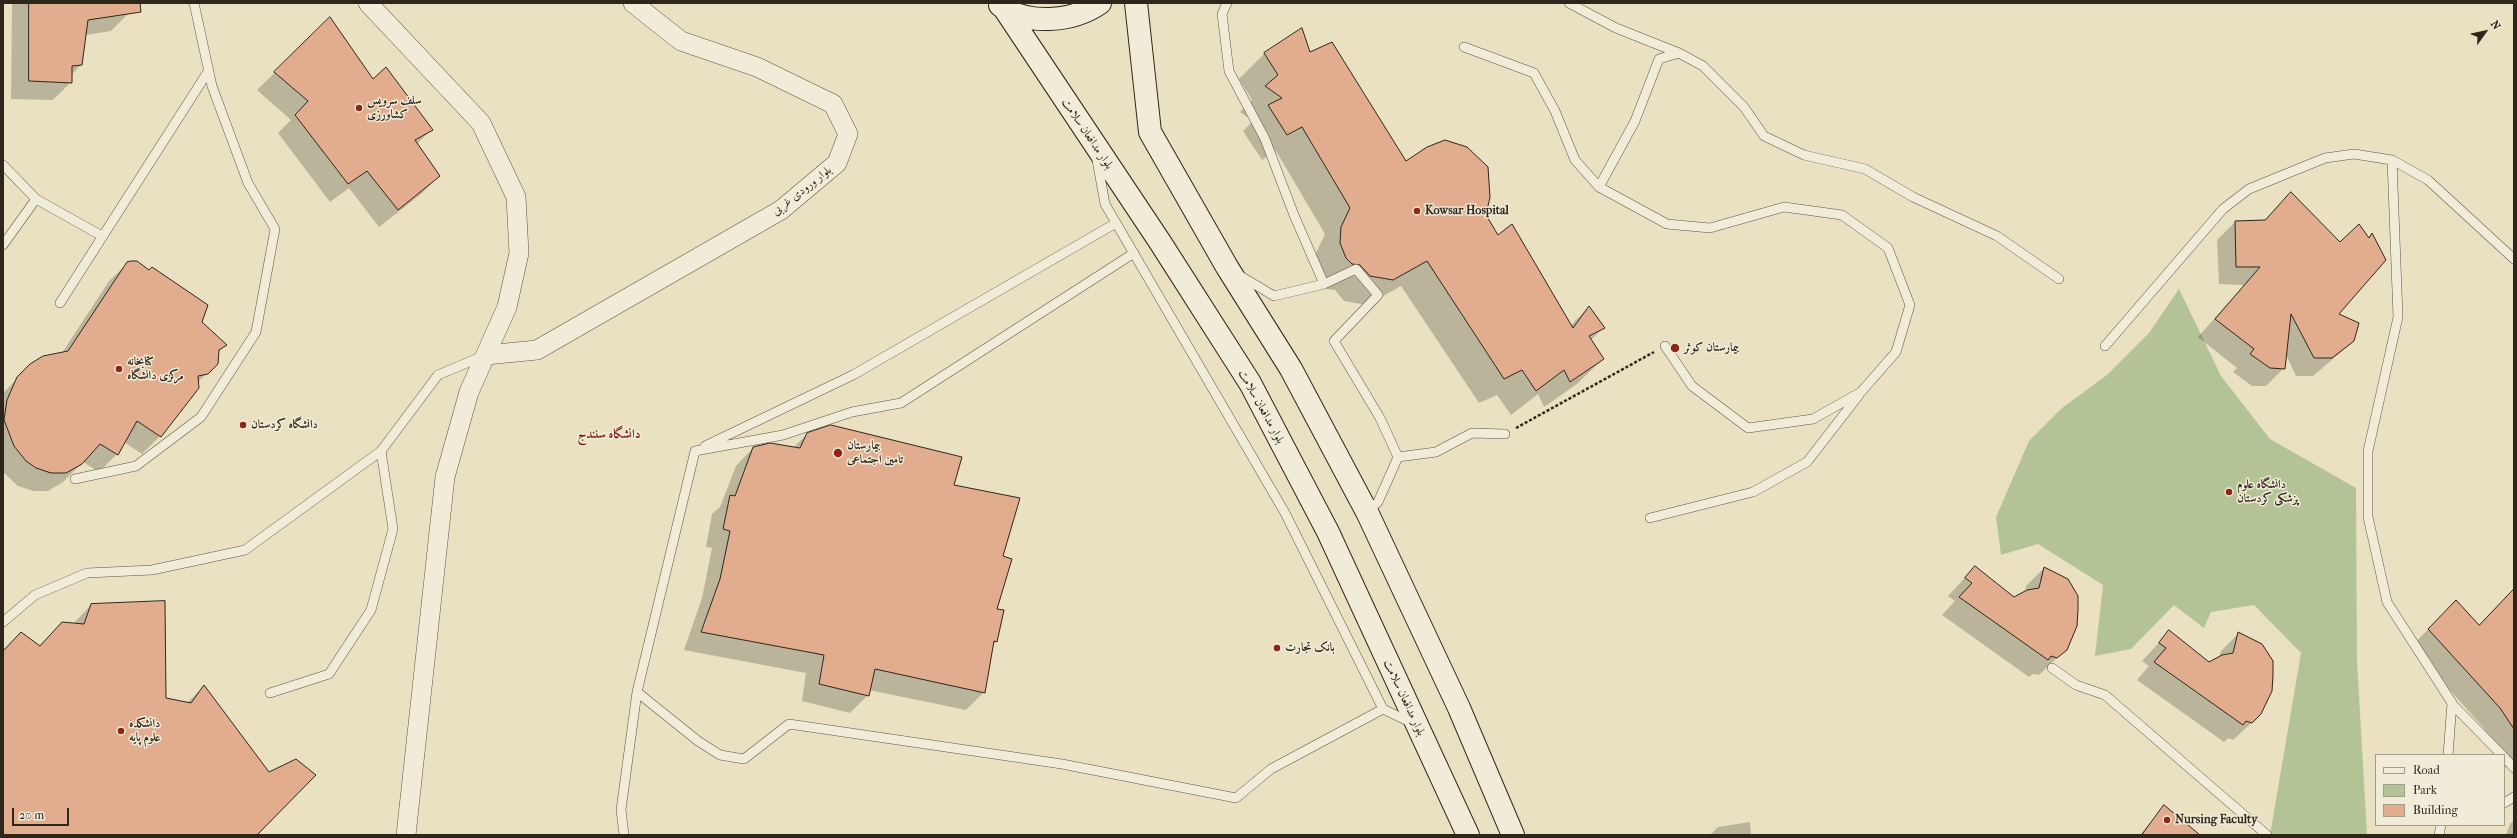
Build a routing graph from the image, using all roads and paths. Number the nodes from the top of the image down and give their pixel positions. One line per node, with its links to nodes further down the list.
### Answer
1 (194, 3): 11 (lane)
2 (368, 3): 28 (street)
3 (633, 3): 28 (street, بلوار ورودی غربی)
4 (1100, 3): 8 (main road)
5 (1136, 3): 22 (main road)
6 (1227, 3): 24 (lane)
7 (1569, 3): 10 (lane)
8 (1000, 5): 12 (main road, بلوار مدافعان سلامت)
9 (1464, 47): 15 (lane)
10 (1679, 53): 15 (lane); 23 (lane)
11 (209, 70): 18 (lane); 34 (lane)
12 (1095, 147): 17 (lane); 43 (main road, بلوار مدافعان سلامت)
13 (2392, 160): 21 (lane); 27 (lane); 41 (lane)
14 (3, 165): 16 (lane)
15 (1599, 187): 29 (lane)
16 (36, 199): 18 (lane); 19 (lane)
17 (1116, 223): 20 (lane); 32 (lane)
18 (102, 236): 25 (lane)
19 (3, 245)
20 (1134, 253): 32 (lane); 42 (lane)
21 (2514, 259)
22 (1227, 267): 24 (lane); 35 (main road)
23 (2059, 279)
24 (1324, 284): 33 (lane)
25 (60, 303)
26 (1664, 346): 29 (lane); 30 (path)
27 (2105, 346)
28 (486, 355): 31 (lane); 50 (street)
29 (1861, 392): 36 (lane)
30 (1505, 434): 33 (lane)
31 (381, 451): 37 (lane); 40 (lane)
32 (695, 451): 39 (lane)
33 (1398, 457): 35 (lane)
34 (75, 479)
35 (1367, 512): 53 (main road)
36 (1650, 518)
37 (3, 622)
38 (2052, 668): 54 (lane)
39 (637, 692): 42 (lane); 51 (lane)
40 (270, 693)
41 (2452, 704): 44 (lane); 45 (lane)
42 (1383, 709): 43 (lane)
43 (1418, 727): 52 (main road, بلوار مدافعان سلامت)
44 (2448, 754)
45 (2501, 754)
46 (2505, 758): 47 (lane)
47 (2514, 768)
48 (2514, 797): 49 (lane)
49 (2505, 802)
50 (406, 835)
51 (624, 835)
52 (1468, 835)
53 (1513, 835)
54 (2267, 835)

